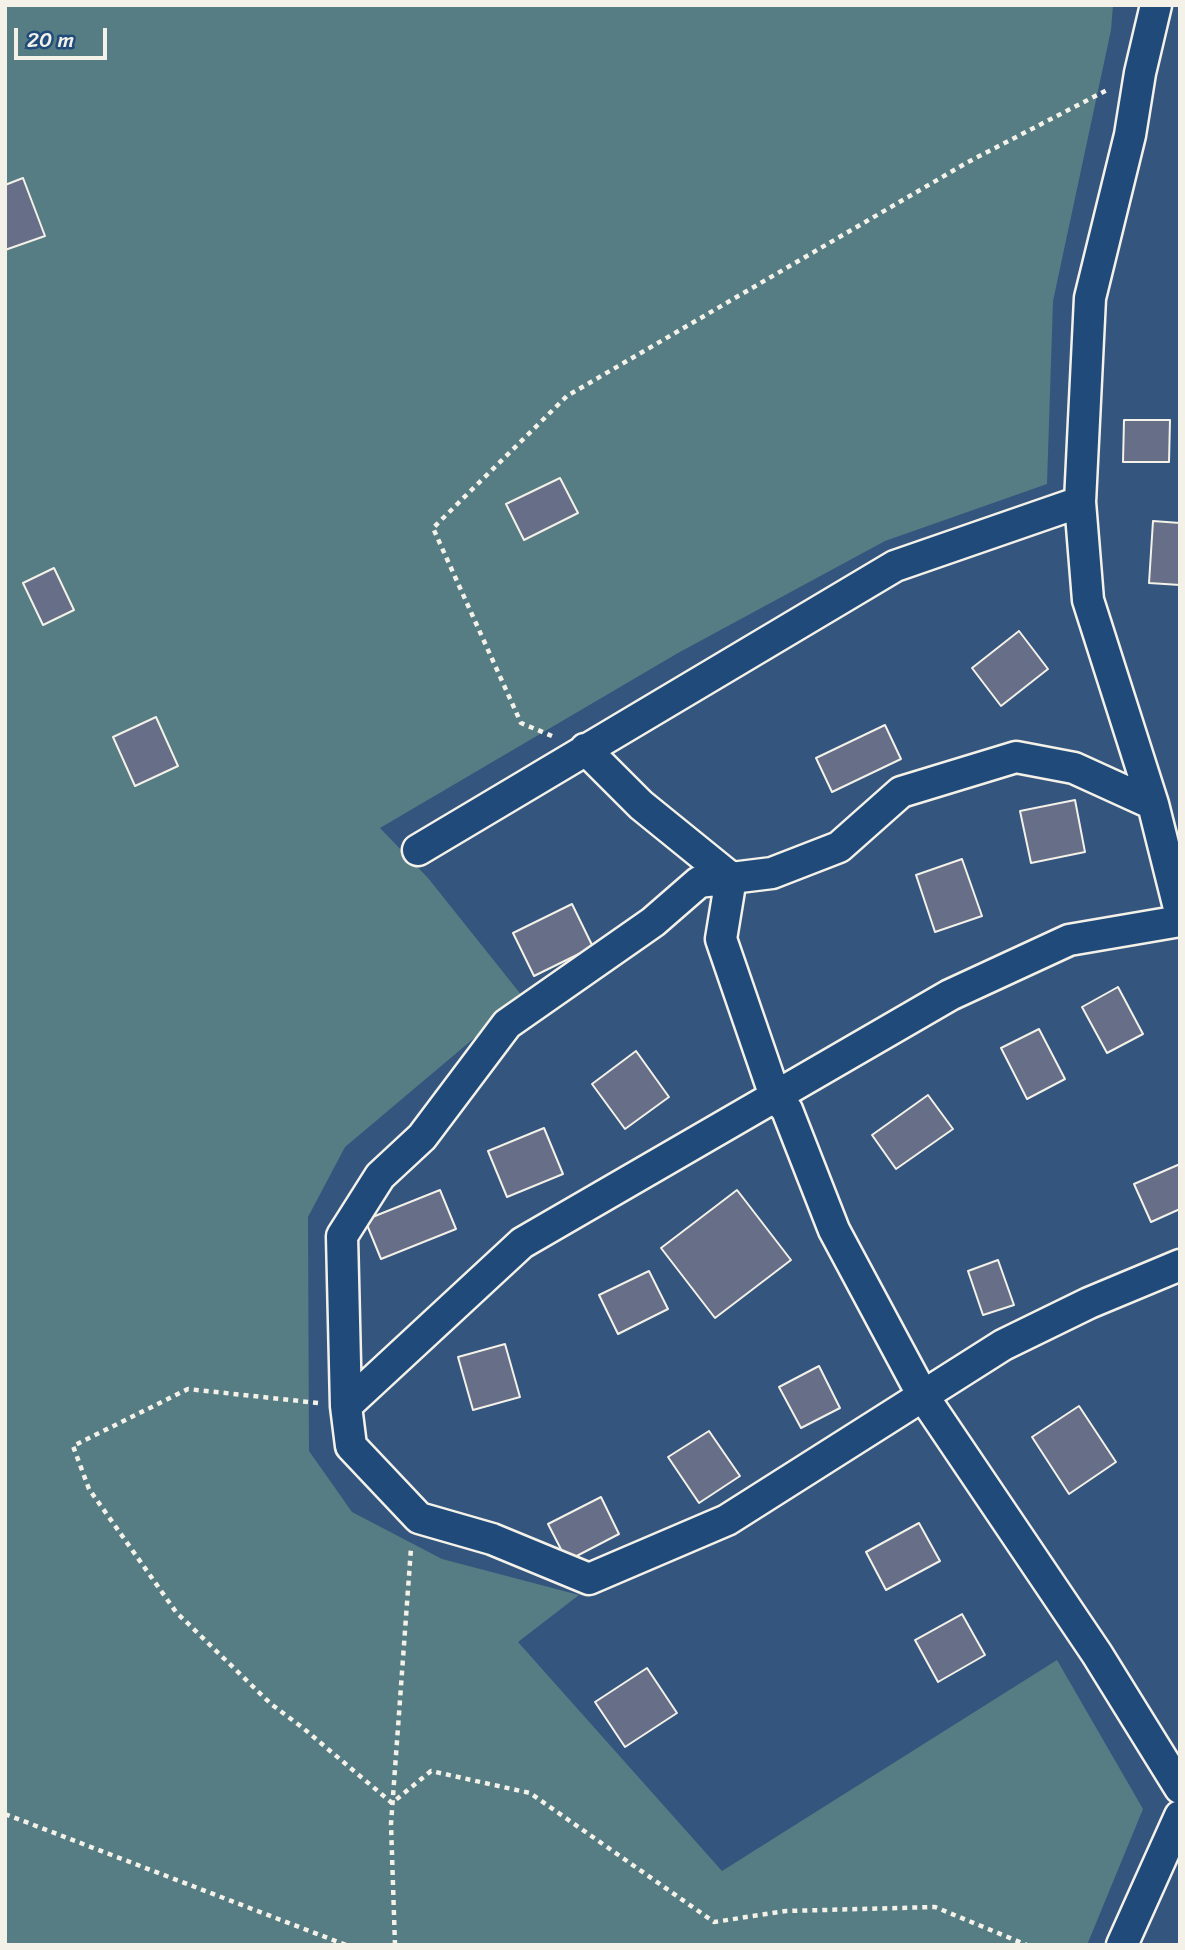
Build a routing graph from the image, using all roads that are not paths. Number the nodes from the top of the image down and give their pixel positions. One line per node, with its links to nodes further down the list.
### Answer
1 (1156, 5): 2 (street)
2 (1080, 502): 3 (street); 4 (street)
3 (585, 749): 5 (street); 6 (street)
4 (1153, 804): 6 (street); 7 (street)
5 (418, 850)
6 (731, 878): 9 (street); 12 (street)
7 (1180, 912)
8 (1180, 920): 9 (street)
9 (775, 1096): 11 (street); 12 (street)
10 (1180, 1265): 11 (street)
11 (923, 1396): 12 (street); 13 (street)
12 (346, 1406)
13 (1180, 1788)
14 (1180, 1816): 15 (street)
15 (1122, 1945)

